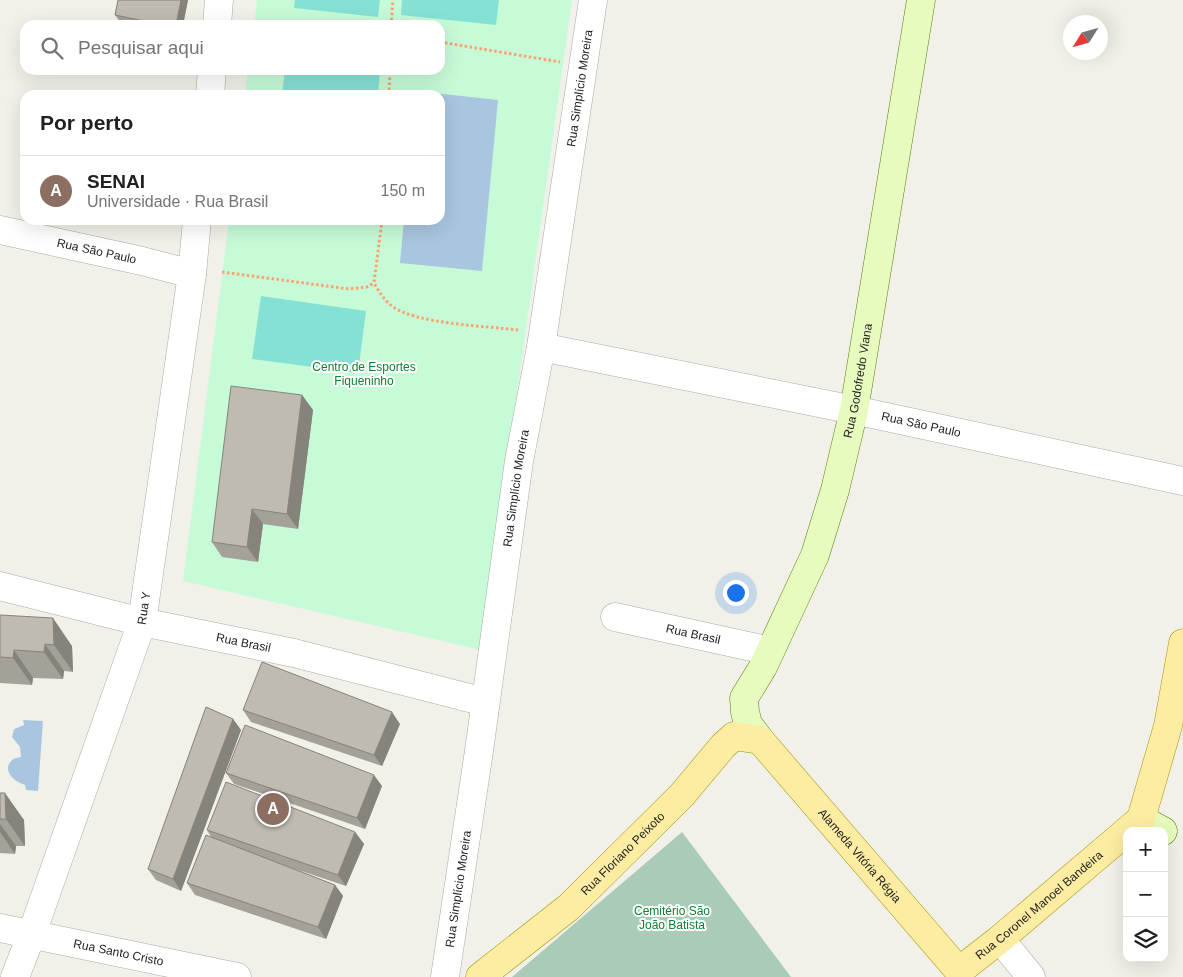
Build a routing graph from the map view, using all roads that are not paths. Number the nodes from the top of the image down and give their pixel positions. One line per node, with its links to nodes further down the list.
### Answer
1 (220, 0): 4 (street)
2 (592, 0): 10 (street, Rua Simplício Moreira)
3 (921, 0): 11 (main road, Rua Godofredo Viana)
4 (218, 20)
5 (212, 75): 6 (street)
6 (210, 90)
7 (197, 225): 9 (street, Rua Y)
8 (0, 230): 9 (street, Rua São Paulo)
9 (192, 274): 15 (street, Rua Y)
10 (533, 339): 11 (street, Rua São Paulo); 18 (street, Rua Simplício Moreira)
11 (854, 410): 12 (street, Rua São Paulo); 17 (main road, Rua Godofredo Viana)
12 (1183, 481)
13 (0, 586): 15 (street, Rua Brasil)
14 (615, 617): 17 (street, Rua Brasil)
15 (142, 622): 18 (street, Rua Brasil); 26 (street, Rua Y)
16 (1183, 642): 19 (main road)
17 (770, 651): 20 (main road, Rua Godofredo Viana)
18 (485, 702): 31 (street, Rua Simplício Moreira)
19 (1176, 726): 21 (main road)
20 (760, 740): 28 (main road, Alameda Vitória Régia); 32 (main road, Rua Floriano Peixoto)
21 (1145, 827)
22 (1168, 833): 23 (main road)
23 (1183, 836)
24 (1123, 845): 27 (main road, Rua Coronel Manoel Bandeira)
25 (0, 928): 26 (street, Rua Santo Cristo)
26 (31, 936): 29 (street, Rua Y); 30 (street, Rua Santo Cristo)
27 (1000, 939): 28 (main road, Rua Coronel Manoel Bandeira); 33 (street)
28 (955, 974)
29 (15, 977)
30 (237, 977)
31 (445, 977)
32 (480, 977)
33 (1031, 977)

